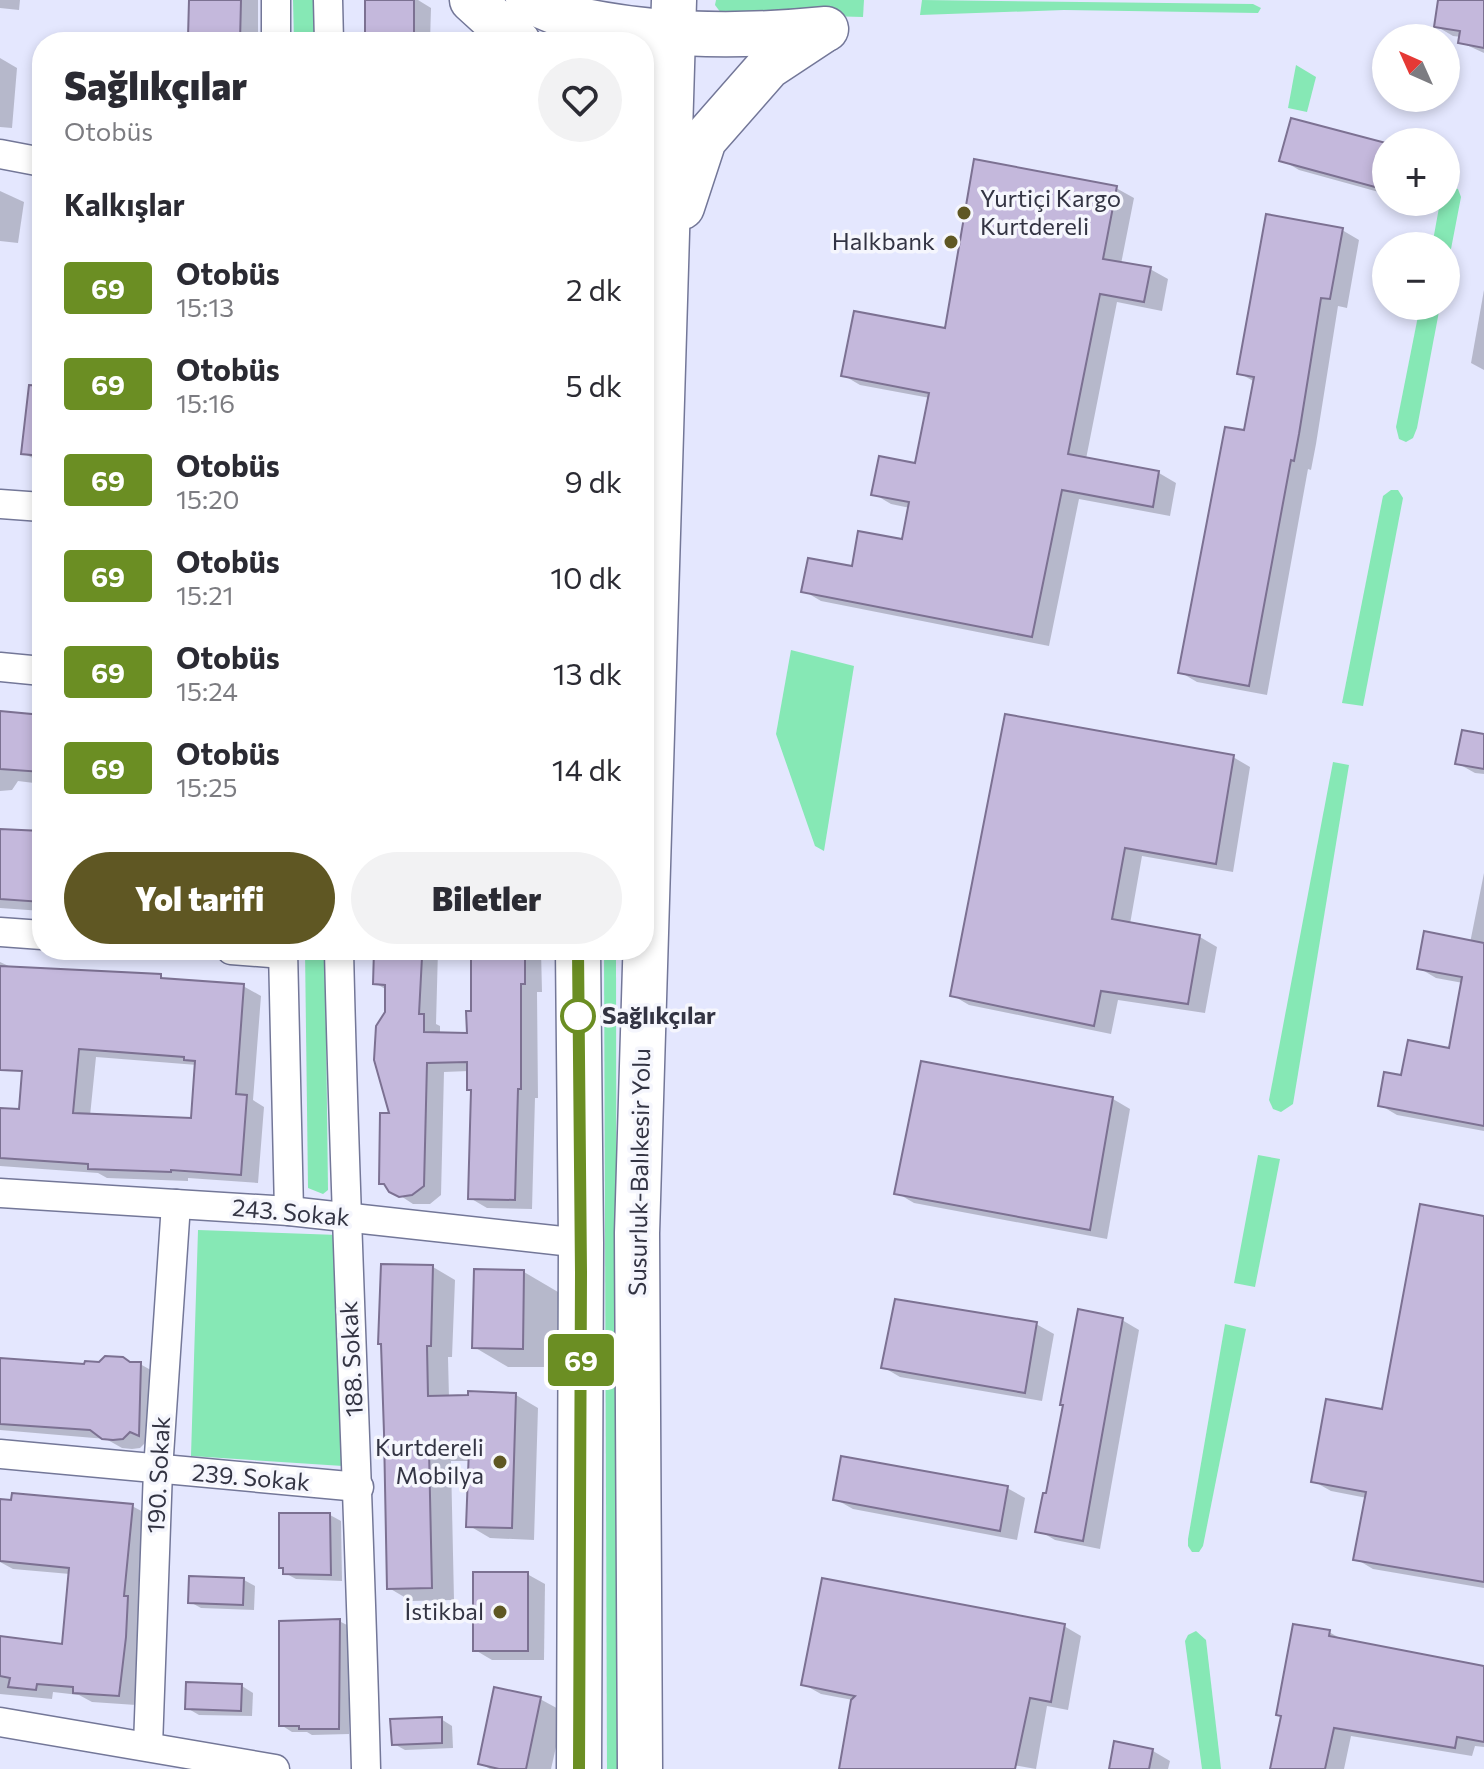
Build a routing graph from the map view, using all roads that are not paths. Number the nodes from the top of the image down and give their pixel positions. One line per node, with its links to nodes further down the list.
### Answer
1 (276, 0): 7 (street)
2 (328, 0): 8 (street)
3 (472, 0): 9 (highway)
4 (528, 0): 6 (highway)
5 (674, 16): 6 (highway); 12 (highway, Susurluk-Balıkesir Yolu); 12 (highway)
6 (577, 21)
7 (276, 32)
8 (329, 32)
9 (507, 32)
10 (0, 154): 11 (street)
11 (32, 160)
12 (666, 255): 15 (highway, Susurluk-Balıkesir Yolu)
13 (0, 504): 14 (street)
14 (32, 506)
15 (654, 660)
16 (0, 667): 17 (street)
17 (32, 670)
18 (0, 932): 19 (street)
19 (32, 934)
20 (283, 960): 26 (street)
21 (339, 960): 27 (street, 188. Sokak)
22 (578, 960): 28 (highway)
23 (645, 960): 37 (highway, Susurluk-Balıkesir Yolu)
24 (0, 1193): 25 (street, 243. Sokak)
25 (176, 1204): 26 (street, 243. Sokak); 30 (street, 190. Sokak)
26 (289, 1211): 27 (street, 243. Sokak)
27 (345, 1217): 28 (street, 243. Sokak); 31 (street, 188. Sokak)
28 (581, 1243): 36 (highway)
29 (0, 1454): 30 (street, 239. Sokak)
30 (158, 1470): 31 (street, 239. Sokak); 33 (street, 190. Sokak)
31 (359, 1487): 35 (street, 188. Sokak)
32 (0, 1722): 33 (street)
33 (148, 1746): 34 (street)
34 (275, 1769)
35 (366, 1769)
36 (579, 1769)
37 (640, 1769)

